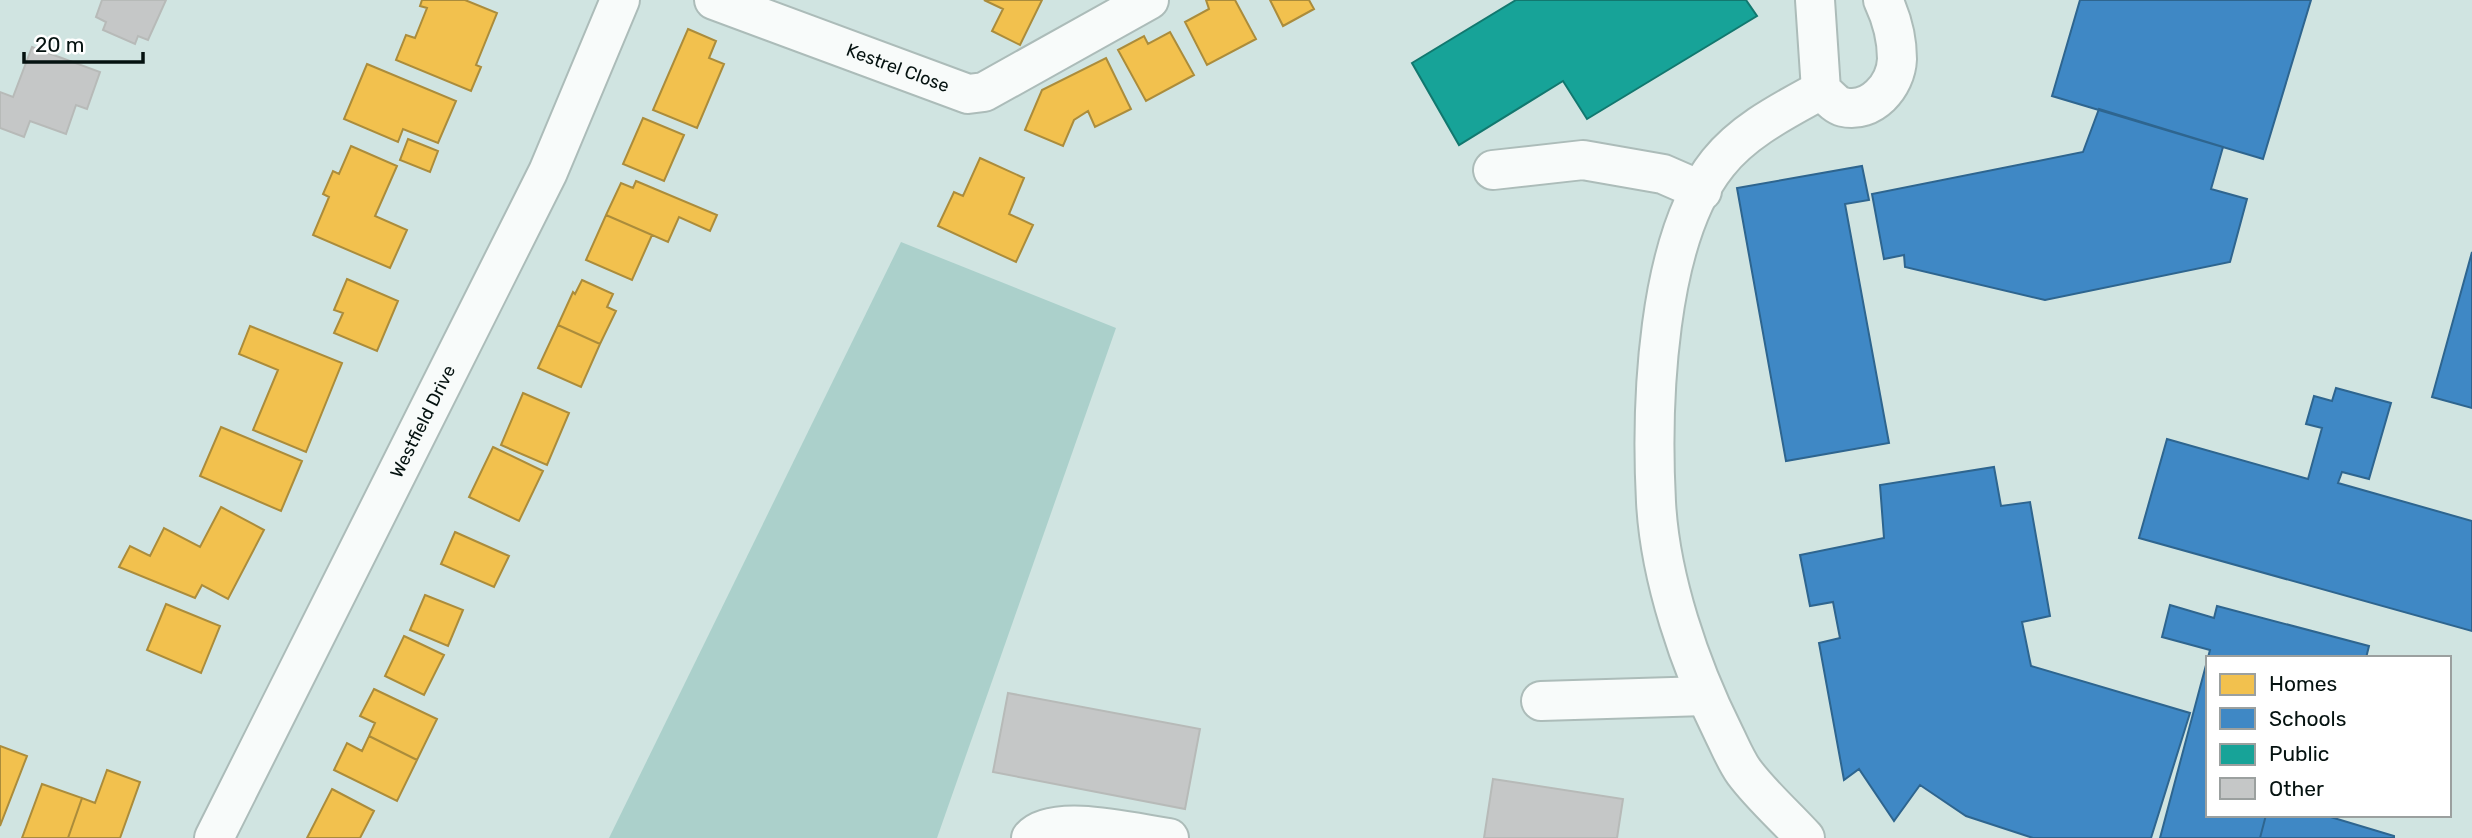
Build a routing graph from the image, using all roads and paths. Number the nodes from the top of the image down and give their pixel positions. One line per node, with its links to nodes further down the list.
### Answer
1 (620, 0): 11 (street, Westfield Drive)
2 (714, 0): 3 (street, Kestrel Close)
3 (1149, 0)
4 (1815, 0): 6 (street)
5 (1883, 0): 6 (street)
6 (1821, 90): 8 (street)
7 (1493, 170): 8 (street)
8 (1702, 191): 9 (street)
9 (1705, 696): 10 (street); 14 (street)
10 (1541, 701)
11 (214, 838)
12 (1031, 838): 13 (street)
13 (1169, 838)
14 (1805, 838)

